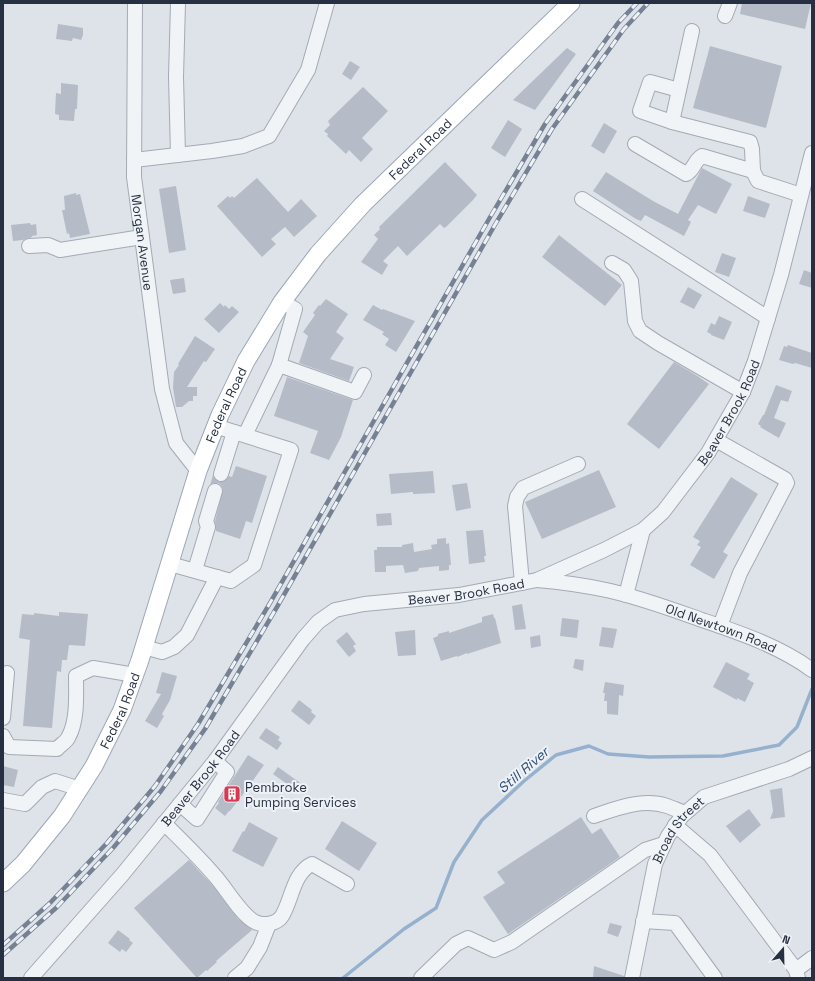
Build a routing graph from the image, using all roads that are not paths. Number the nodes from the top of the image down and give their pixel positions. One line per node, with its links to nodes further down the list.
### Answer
1 (135, 3): 13 (street, Morgan Avenue)
2 (178, 3): 12 (street)
3 (327, 3): 12 (street)
4 (571, 3): 20 (main road, Federal Road)
5 (730, 3): 6 (street)
6 (725, 16)
7 (692, 31): 8 (street)
8 (679, 90): 9 (street); 9 (street)
9 (672, 122): 14 (street)
10 (635, 144): 14 (street)
11 (812, 152): 15 (street, Beaver Brook Road)
12 (178, 155): 13 (street)
13 (134, 160): 17 (street, Morgan Avenue)
14 (753, 171): 15 (street)
15 (801, 195): 21 (street, Beaver Brook Road)
16 (582, 199): 21 (street)
17 (142, 237): 18 (street); 29 (street, Morgan Avenue)
18 (29, 246)
19 (612, 263): 24 (street)
20 (282, 302): 22 (street); 25 (main road, Federal Road)
21 (768, 318): 24 (street, Beaver Brook Road)
22 (279, 365): 23 (street); 26 (street)
23 (364, 375)
24 (743, 392): 27 (street, Beaver Brook Road)
25 (216, 426): 26 (street); 29 (main road, Federal Road)
26 (239, 433): 30 (street); 35 (street)
27 (716, 440): 32 (street, Beaver Brook Road); 39 (street)
28 (578, 464): 37 (street)
29 (198, 471): 31 (main road, Federal Road)
30 (221, 474)
31 (190, 498): 33 (main road, Federal Road); 34 (street)
32 (643, 530): 36 (street, Beaver Brook Road); 38 (street)
33 (170, 564): 34 (street); 40 (main road, Federal Road)
34 (195, 570): 35 (street)
35 (217, 577): 40 (street)
36 (537, 580): 37 (street, Beaver Brook Road); 38 (street, Old Newtown Road)
37 (522, 583): 47 (street, Beaver Brook Road)
38 (626, 595): 39 (street, Old Newtown Road)
39 (720, 626): 41 (street, Old Newtown Road)
40 (144, 648): 43 (main road, Federal Road)
41 (812, 670)
42 (7, 673): 44 (street)
43 (135, 675): 45 (street); 48 (main road, Federal Road)
44 (3, 718)
45 (3, 736)
46 (812, 758): 51 (street, Broad Street)
47 (215, 761): 50 (street, Beaver Brook Road); 50 (street)
48 (80, 789): 49 (street); 56 (main road, Federal Road)
49 (3, 800)
50 (180, 804): 53 (street, Beaver Brook Road)
51 (685, 813): 52 (street); 54 (street, Broad Street)
52 (594, 816)
53 (164, 823): 59 (street); 62 (street, Beaver Brook Road)
54 (675, 825): 55 (street, Broad Street); 61 (street)
55 (664, 844): 58 (street, Broad Street); 64 (street)
56 (3, 883)
57 (347, 884): 59 (street)
58 (643, 922): 65 (street, Broad Street); 66 (street)
59 (269, 924): 63 (street)
60 (812, 958): 61 (street)
61 (797, 974)
62 (31, 978)
63 (235, 978)
64 (421, 978)
65 (632, 978)
66 (715, 978)

